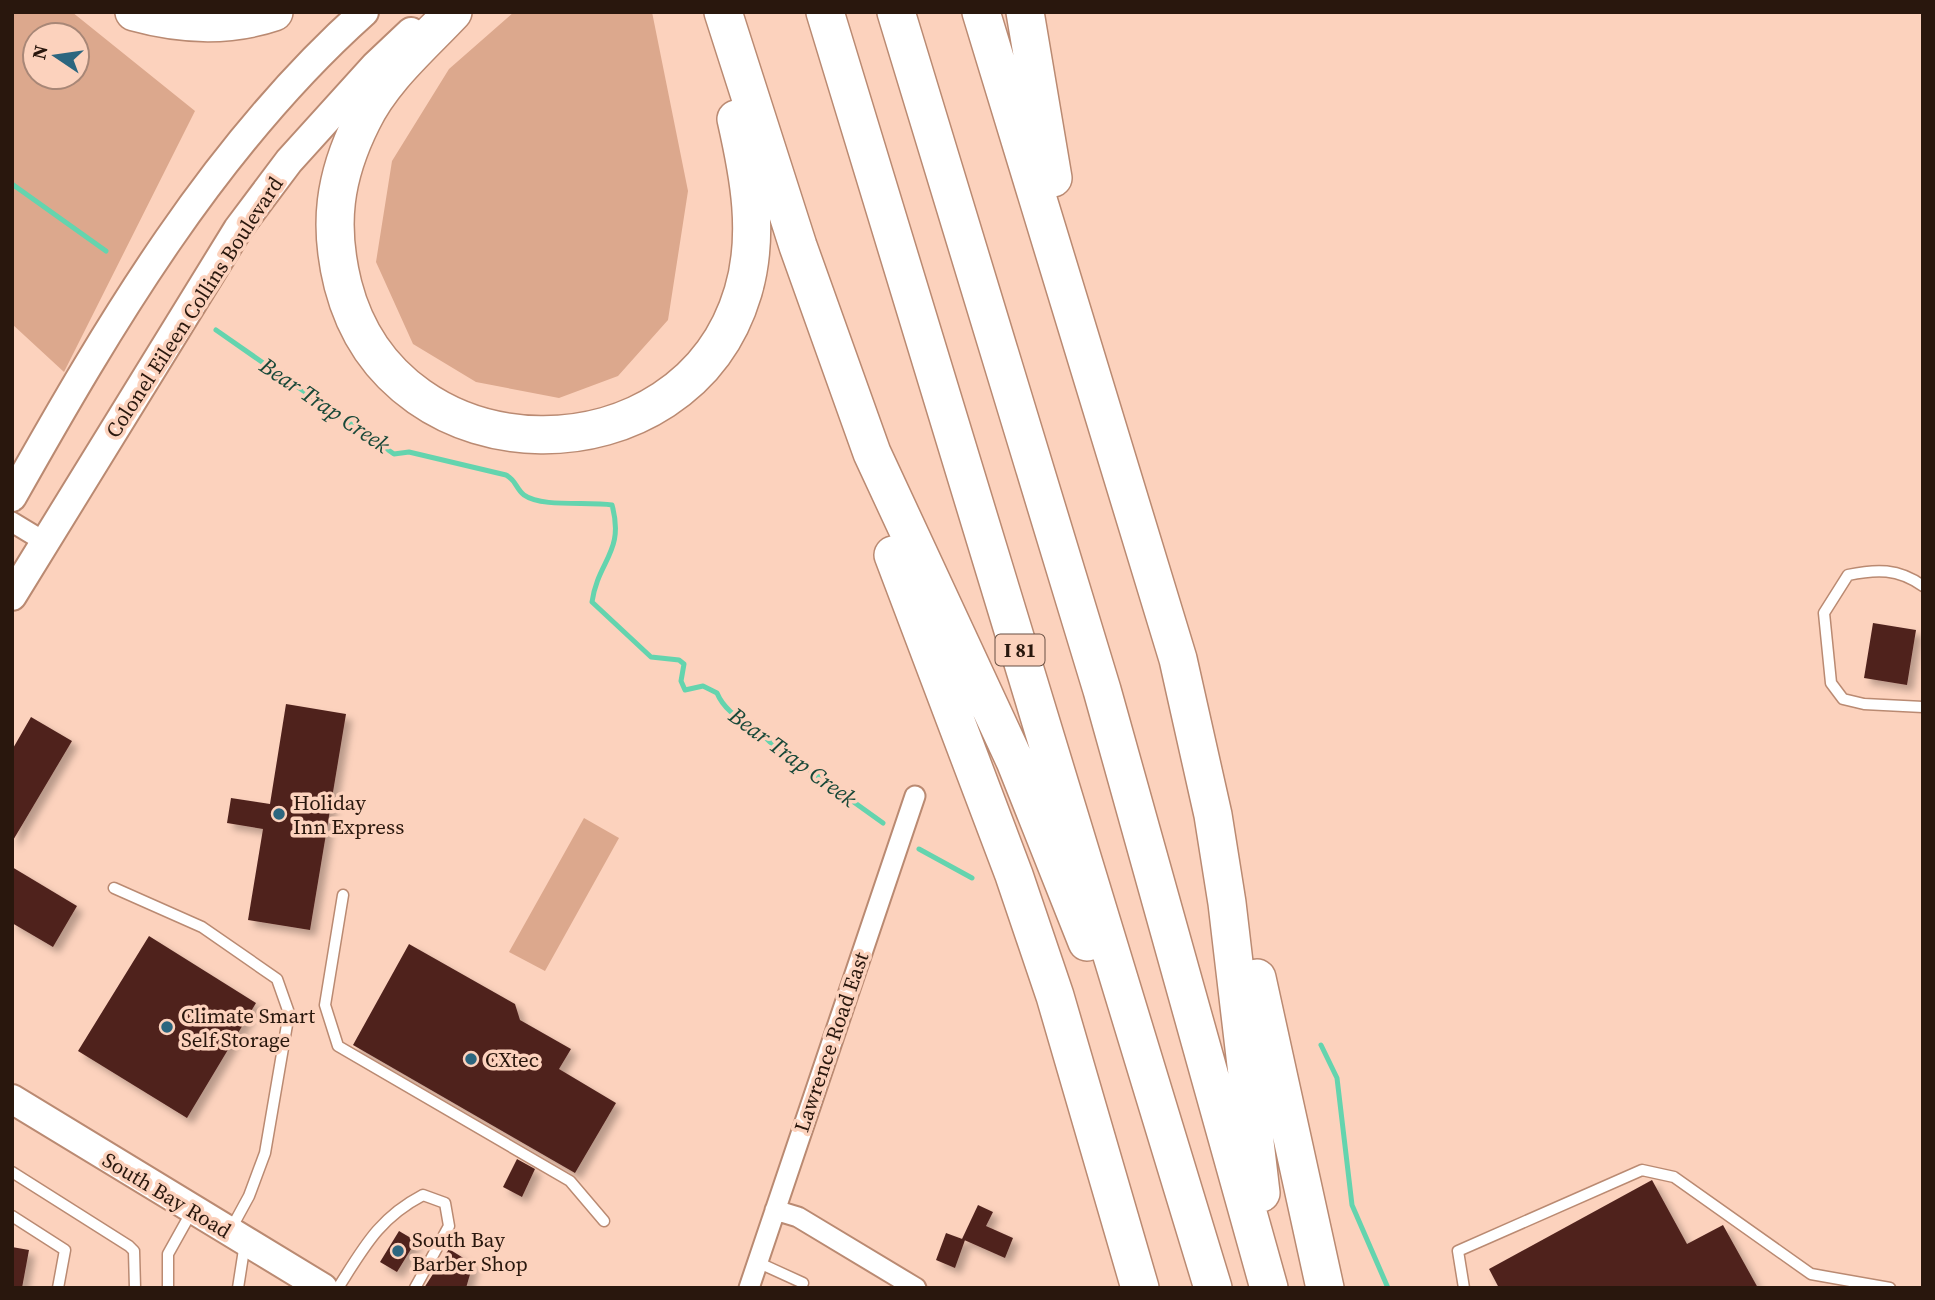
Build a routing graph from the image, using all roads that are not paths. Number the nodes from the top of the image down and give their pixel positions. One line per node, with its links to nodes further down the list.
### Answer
1 (134, 12): 2 (highway)
2 (274, 12)
3 (364, 12): 14 (main road)
4 (436, 12): 16 (main road, Colonel Eileen Collins Boulevard)
5 (453, 12): 6 (highway)
6 (712, 12)
7 (723, 12): 12 (highway)
8 (825, 12): 27 (highway, I 81)
9 (896, 12): 47 (highway)
10 (981, 12): 13 (highway)
11 (1025, 12): 13 (highway)
12 (798, 246): 27 (highway); 45 (highway)
13 (1087, 358): 21 (highway)
14 (12, 497)
15 (12, 522): 16 (street)
16 (45, 542): 18 (main road, Colonel Eileen Collins Boulevard)
17 (1923, 586): 19 (lane)
18 (12, 596)
19 (1923, 707)
20 (915, 796): 30 (street, Lawrence Road East)
21 (1213, 816): 47 (highway); 48 (highway)
22 (114, 888): 33 (lane)
23 (343, 895): 32 (lane)
24 (12, 1078): 26 (main road)
25 (12, 1099): 26 (main road, South Bay Road)
26 (85, 1145): 29 (main road, South Bay Road)
27 (1175, 1160): 46 (highway, I 81)
28 (12, 1172): 38 (lane)
29 (192, 1210): 33 (main road, South Bay Road); 39 (lane)
30 (775, 1210): 34 (street, Lawrence Road East); 44 (street)
31 (12, 1216): 37 (lane)
32 (604, 1221)
33 (237, 1238): 36 (main road, South Bay Road); 40 (lane)
34 (757, 1262): 35 (lane); 42 (street, Lawrence Road East)
35 (802, 1285): 43 (lane)
36 (323, 1287): 41 (lane)
37 (58, 1288)
38 (135, 1288)
39 (168, 1288)
40 (238, 1288)
41 (415, 1288)
42 (749, 1288)
43 (814, 1288)
44 (916, 1288)
45 (1140, 1288)
46 (1213, 1288)
47 (1271, 1288)
48 (1325, 1288)
49 (1464, 1288): 50 (lane)
50 (1890, 1288)

